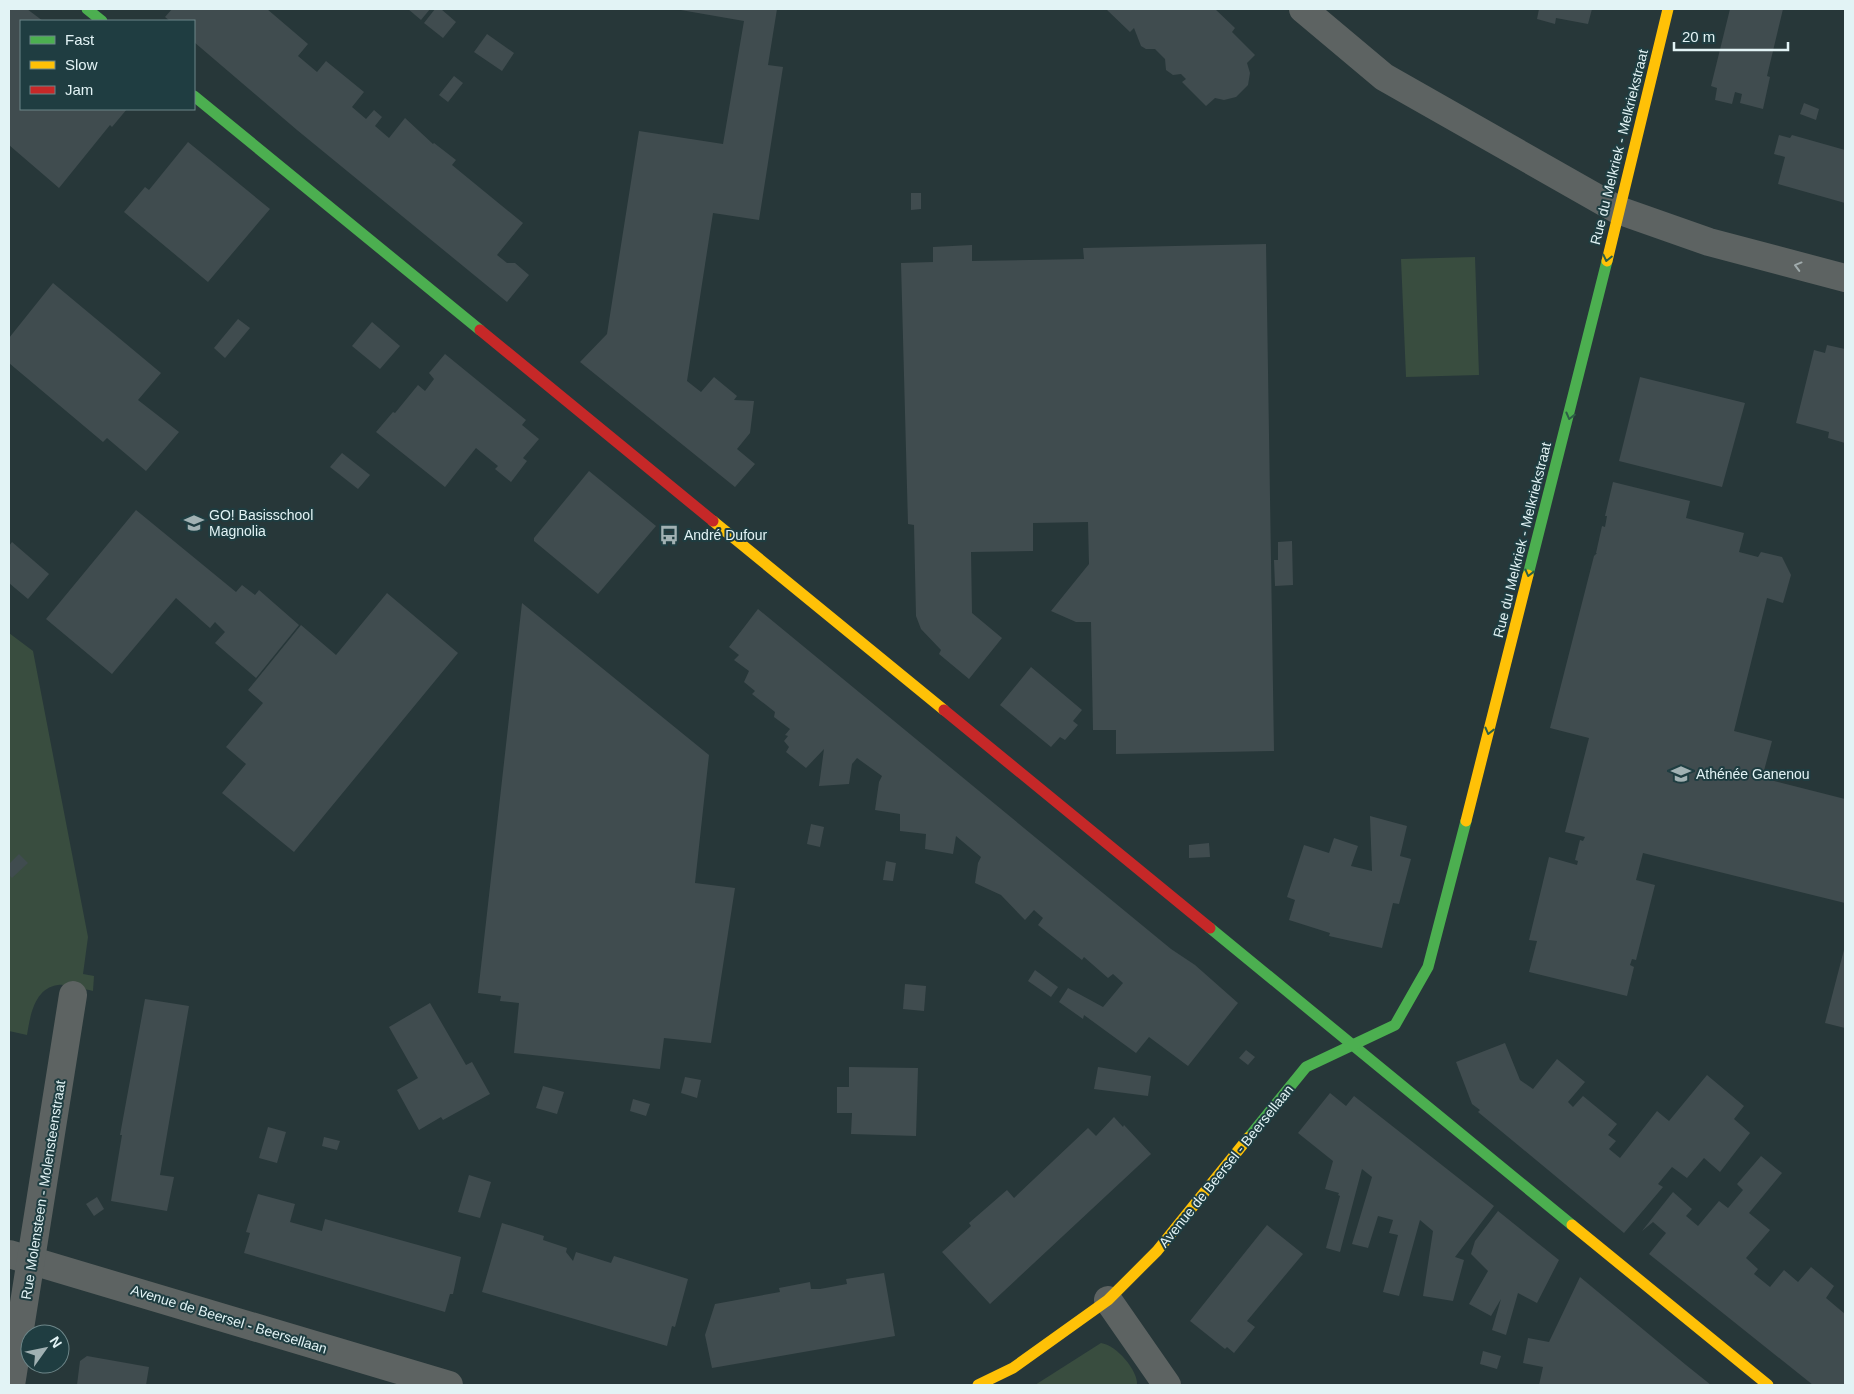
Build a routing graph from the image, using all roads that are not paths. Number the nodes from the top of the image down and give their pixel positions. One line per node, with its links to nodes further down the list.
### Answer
1 (87, 9): 4 (main road)
2 (1303, 9): 6 (street)
3 (1668, 9): 6 (main road, Rue du Melkriek - Melkriekstraat)
4 (101, 20)
5 (195, 97): 9 (main road)
6 (1618, 210): 7 (street, one-way to 6); 9 (main road, Rue du Melkriek - Melkriekstraat, one-way to 9)
7 (1845, 278)
8 (73, 996): 10 (street, Rue Molensteen - Molensteenstraat)
9 (1352, 1044): 11 (main road, Avenue de Beersel - Beersellaan); 16 (main road)
10 (21, 1257): 12 (street, Rue Molensteen - Molensteenstraat); 13 (street, Avenue de Beersel - Beersellaan)
11 (1108, 1300): 14 (main road, Avenue de Beersel - Beersellaan); 15 (street)
12 (11, 1385)
13 (449, 1385)
14 (978, 1385)
15 (1167, 1385)
16 (1768, 1385)

